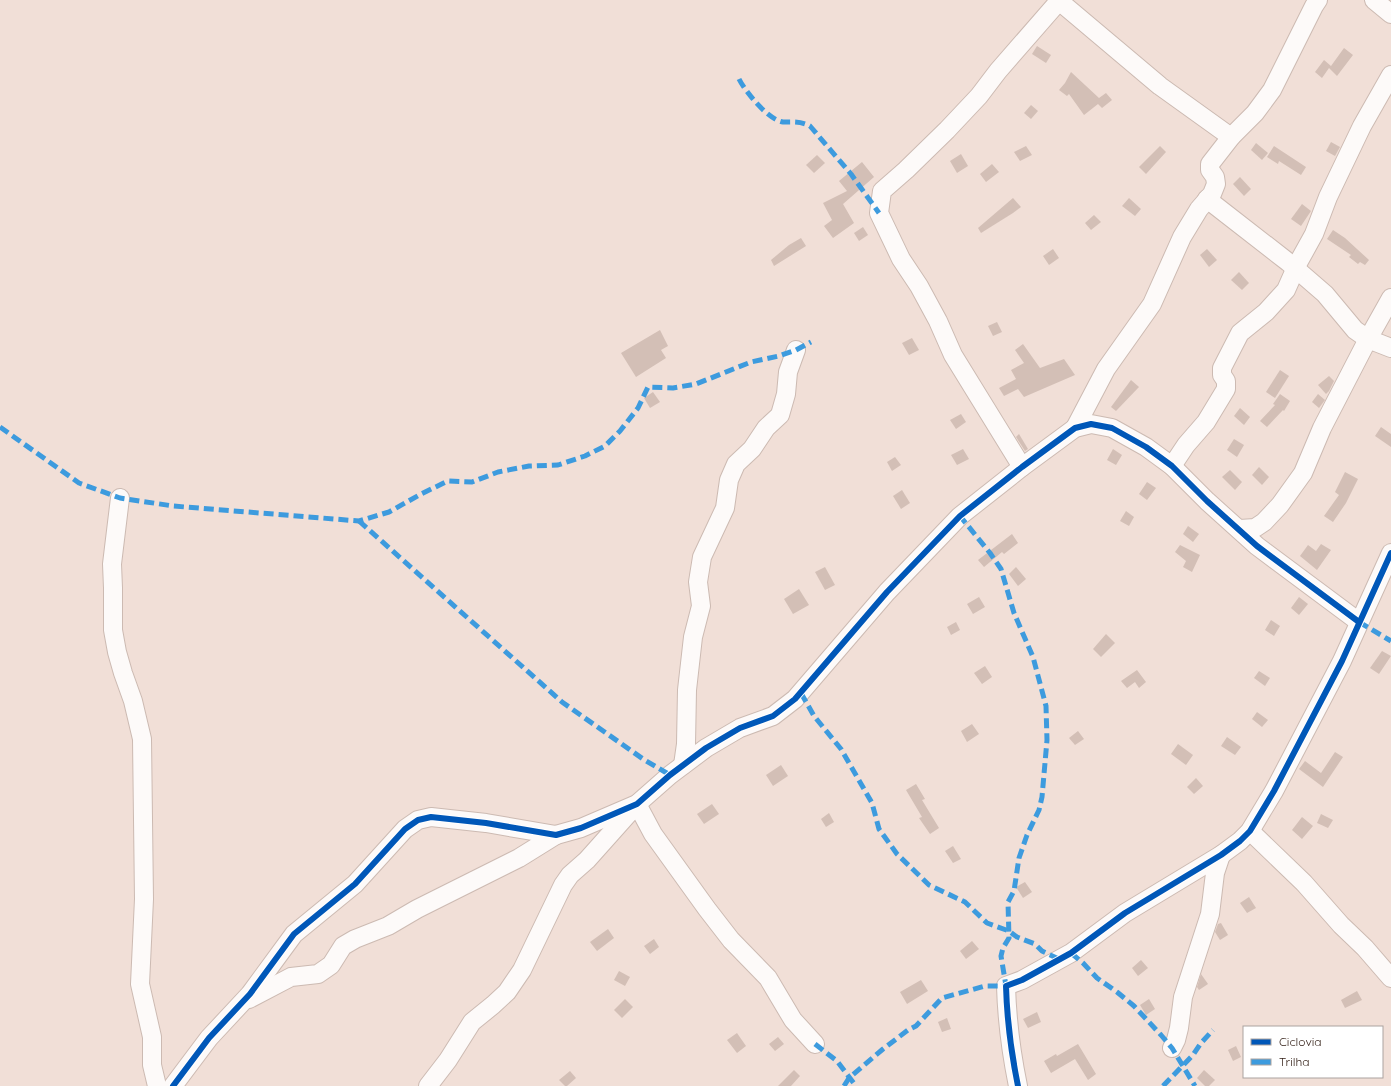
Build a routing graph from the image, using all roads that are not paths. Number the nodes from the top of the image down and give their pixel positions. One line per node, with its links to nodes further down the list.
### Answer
1 (1059, 0): 6 (street); 15 (street)
2 (1318, 0): 6 (street)
3 (1374, 0): 4 (street)
4 (1391, 14)
5 (1391, 75): 8 (street)
6 (1231, 137): 7 (street)
7 (1207, 199): 8 (street); 13 (street)
8 (1295, 269): 10 (street); 14 (street)
9 (1391, 298): 10 (street)
10 (1368, 339): 11 (street); 17 (street)
11 (1391, 348)
12 (796, 350): 20 (street)
13 (1075, 428): 14 (street); 15 (street)
14 (1172, 466): 17 (street)
15 (1022, 467): 20 (street)
16 (120, 498): 29 (street)
17 (1240, 529): 19 (street)
18 (1391, 553): 19 (street)
19 (1359, 622): 22 (street)
20 (683, 765): 21 (street)
21 (637, 804): 23 (street); 27 (street); 31 (street)
22 (1250, 831): 24 (street); 25 (street)
23 (556, 835): 26 (street); 26 (street)
24 (1221, 854): 28 (street); 32 (street)
25 (1391, 978)
26 (241, 1003): 30 (street)
27 (815, 1044)
28 (1172, 1048)
29 (157, 1086)
30 (173, 1086)
31 (428, 1086)
32 (1018, 1086)

